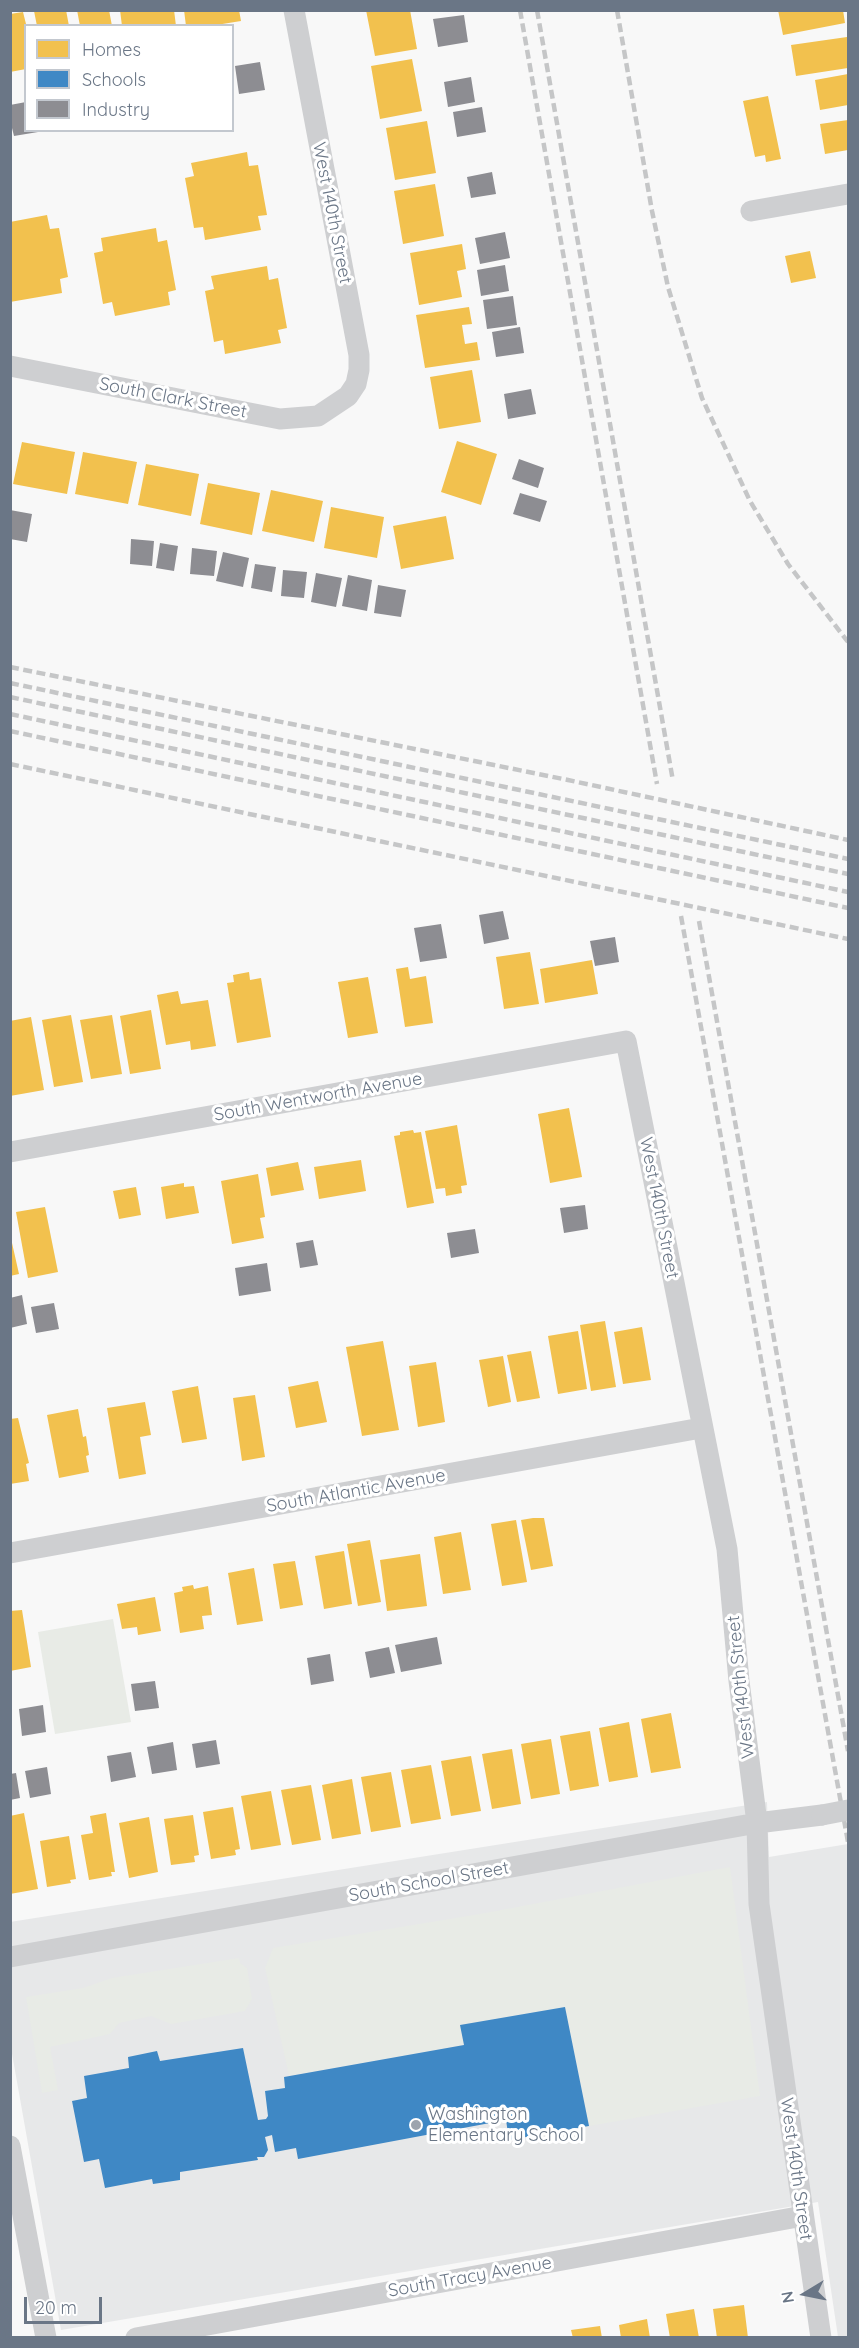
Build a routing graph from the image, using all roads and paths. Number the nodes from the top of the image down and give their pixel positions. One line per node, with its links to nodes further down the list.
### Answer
1 (294, 10): 5 (street, West 140th Street)
2 (849, 194): 3 (street)
3 (750, 211)
4 (10, 366): 5 (street, South Clark Street)
5 (335, 407)
6 (626, 1041): 7 (street, South Wentworth Avenue); 8 (street, West 140th Street)
7 (10, 1152)
8 (701, 1428): 9 (street, South Atlantic Avenue); 11 (street, West 140th Street)
9 (10, 1553)
10 (849, 1810): 11 (street, South School Street, bridge)
11 (757, 1823): 12 (street, South School Street); 14 (street, West 140th Street)
12 (10, 1957)
13 (10, 2146): 15 (street)
14 (803, 2216): 16 (street, South Tracy Avenue); 17 (street, West 140th Street)
15 (46, 2337)
16 (136, 2337)
17 (821, 2337)

